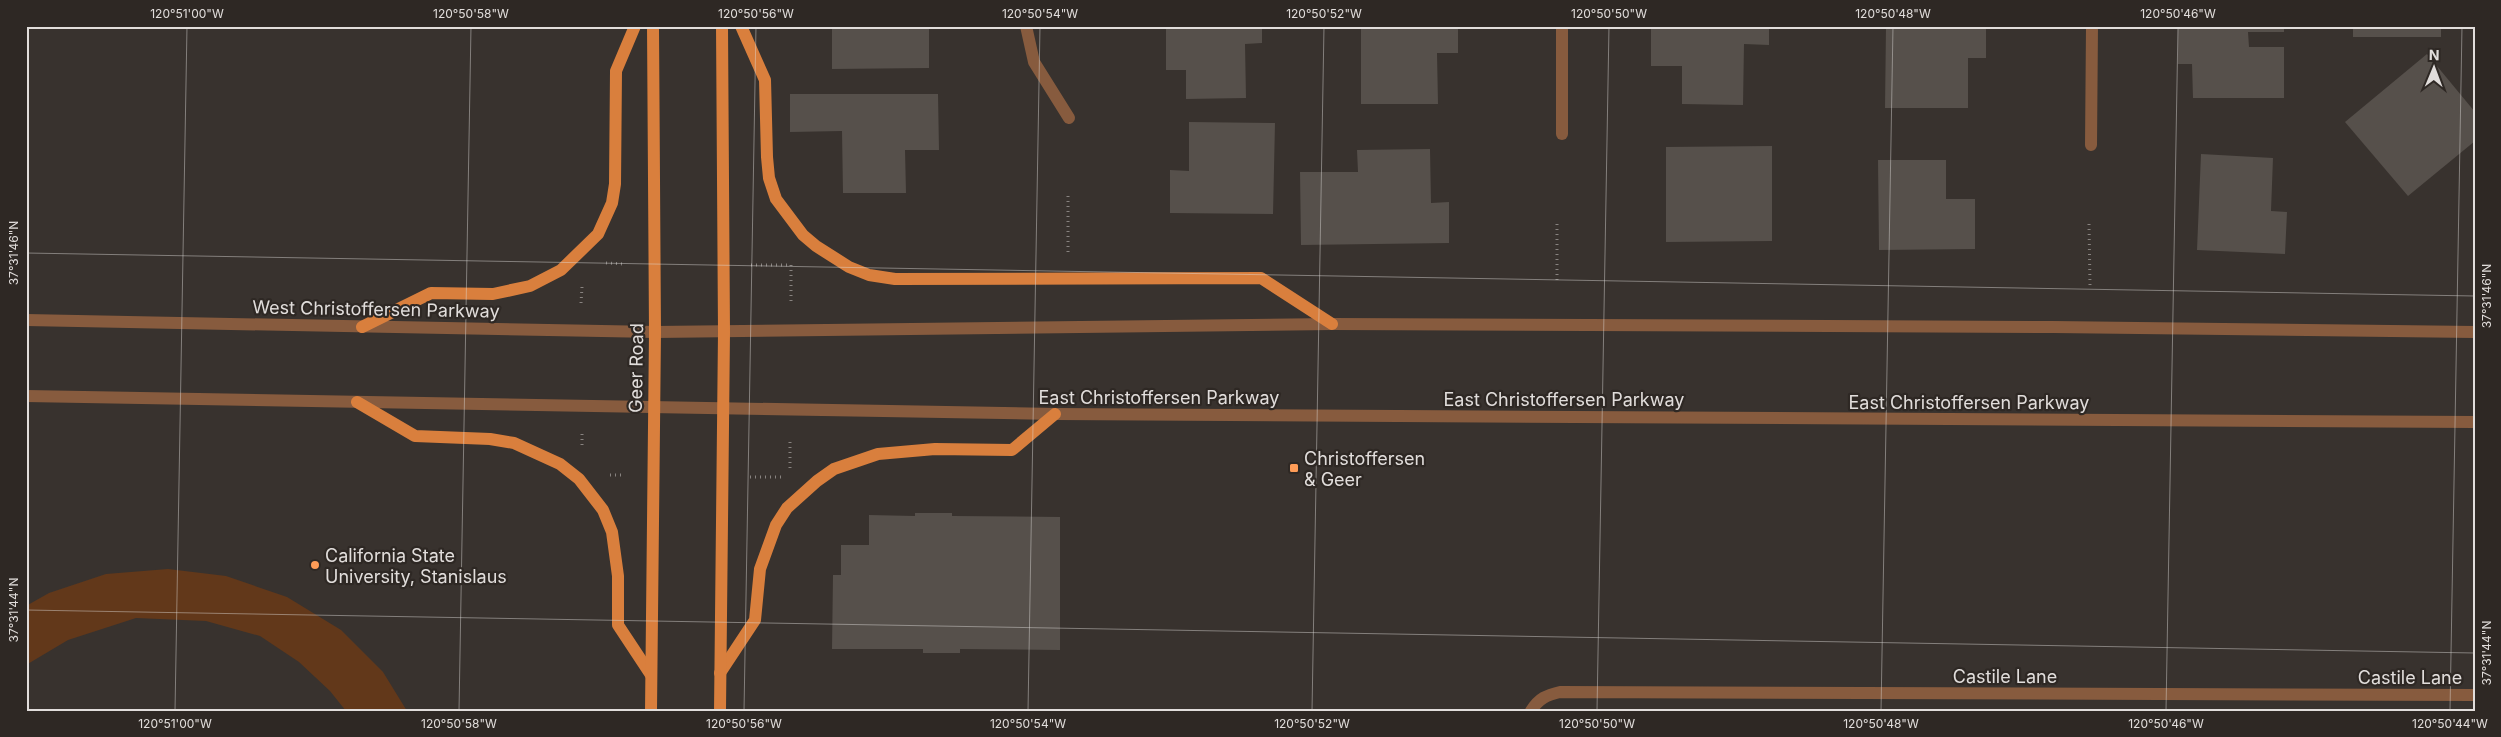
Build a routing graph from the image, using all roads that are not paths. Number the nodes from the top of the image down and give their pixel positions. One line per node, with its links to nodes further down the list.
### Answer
1 (635, 26): 13 (main road)
2 (653, 26): 14 (main road, Geer Road)
3 (722, 26): 15 (main road)
4 (741, 26): 12 (main road)
5 (1026, 26): 8 (street)
6 (1562, 26): 9 (street)
7 (2092, 26): 10 (street)
8 (1069, 118)
9 (1562, 134)
10 (2091, 145)
11 (26, 320): 13 (street, West Christoffersen Parkway)
12 (1332, 324): 15 (street); 16 (street)
13 (362, 327): 14 (street, West Christoffersen Parkway)
14 (655, 332): 15 (street, West Christoffersen Parkway); 19 (main road, Geer Road)
15 (724, 332): 20 (main road)
16 (2475, 332)
17 (26, 396): 18 (street)
18 (357, 402): 19 (street); 24 (main road)
19 (653, 408): 20 (street, East Christoffersen Parkway); 24 (main road, Geer Road)
20 (722, 409): 21 (street, East Christoffersen Parkway); 23 (main road)
21 (1055, 414): 22 (street, East Christoffersen Parkway); 23 (main road)
22 (2475, 422)
23 (720, 673): 28 (main road)
24 (651, 675): 27 (main road, Geer Road)
25 (2475, 695): 26 (street, Castile Lane)
26 (1534, 706)
27 (651, 711)
28 (720, 711)

